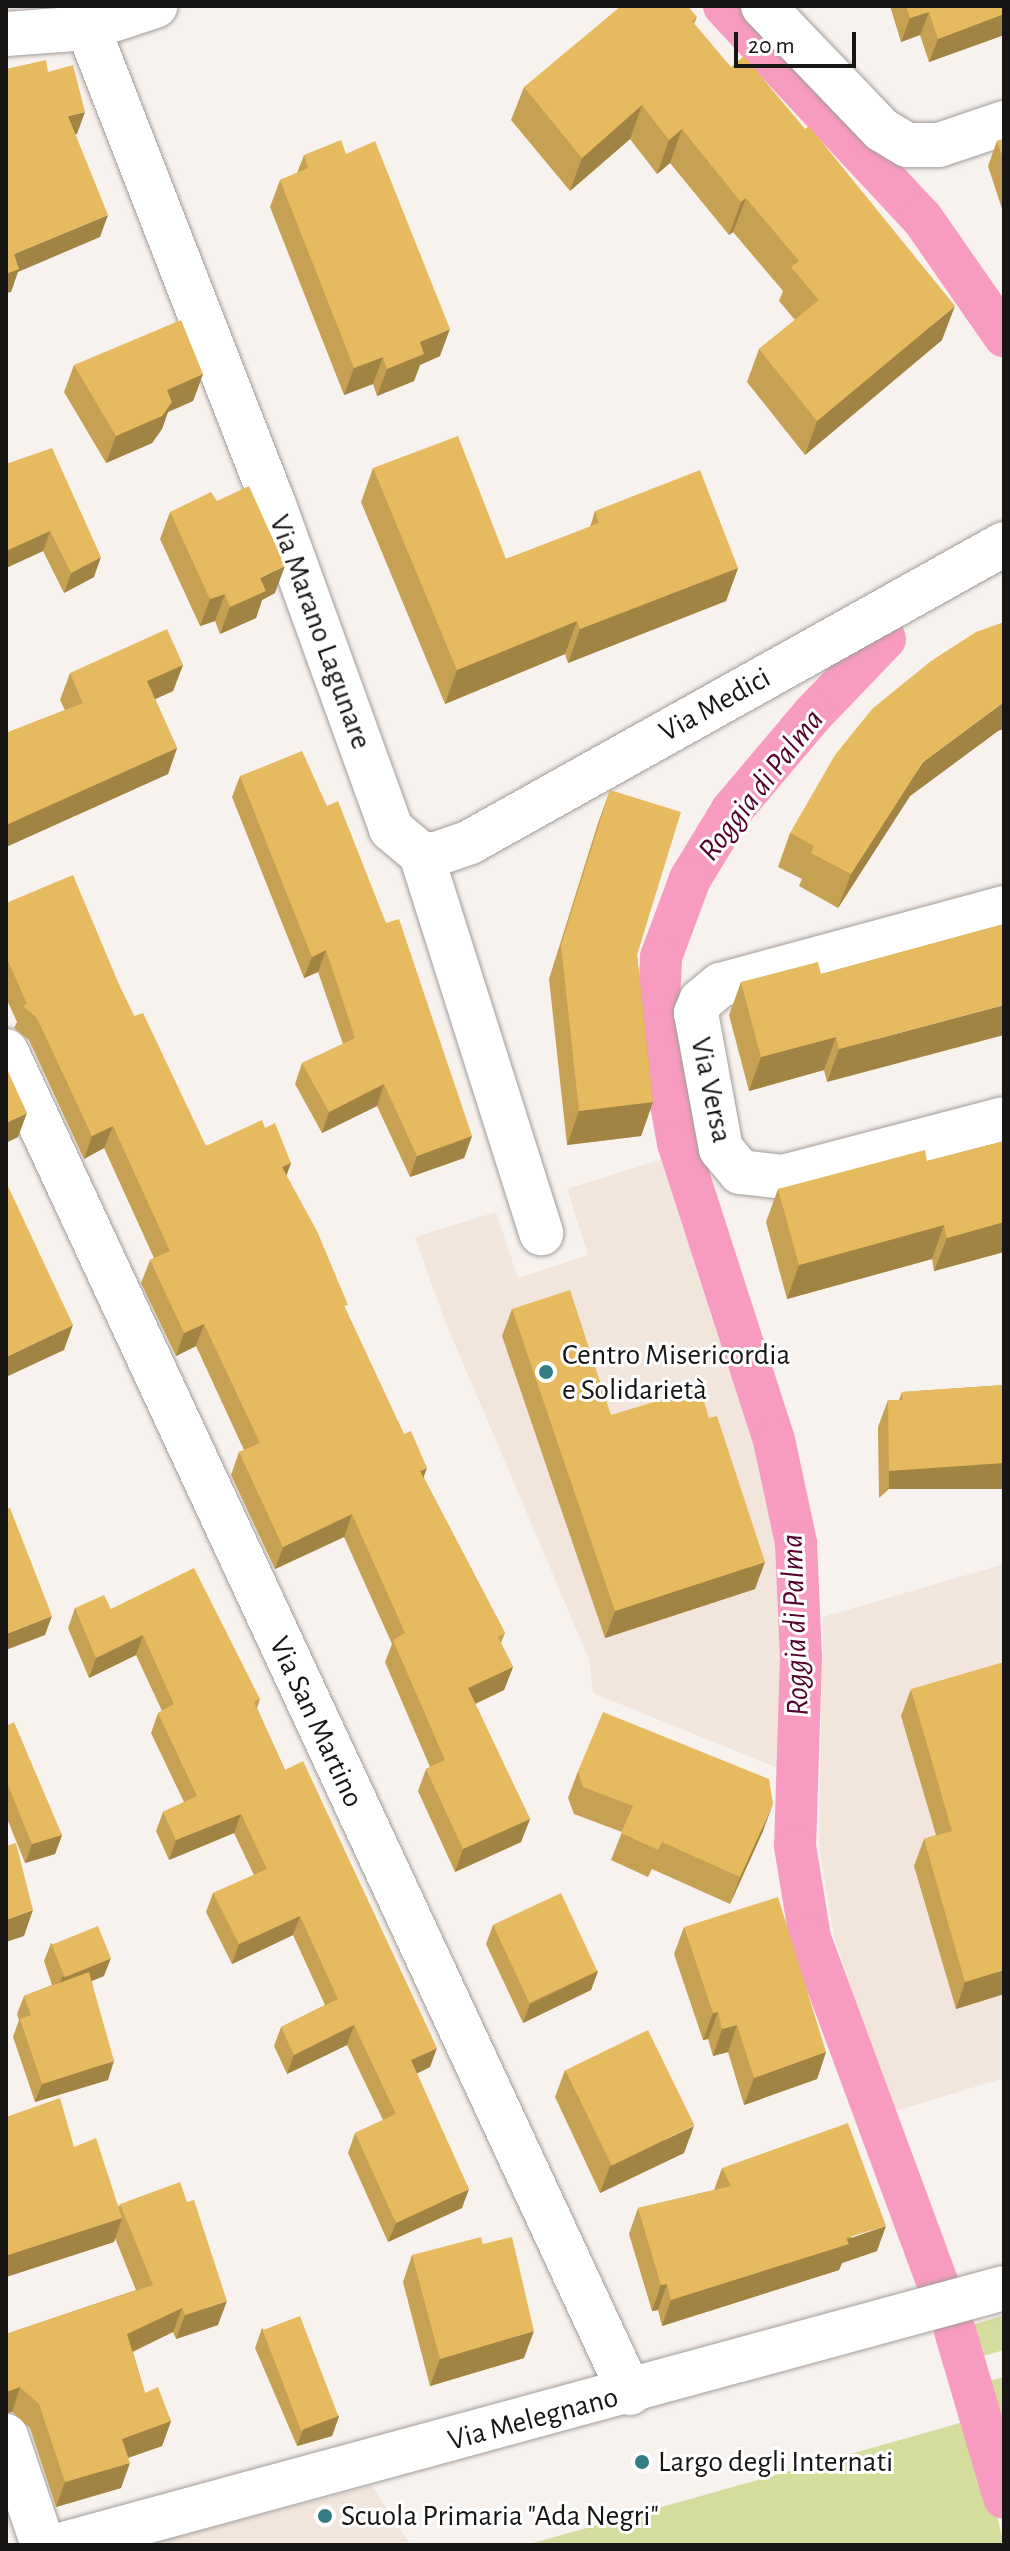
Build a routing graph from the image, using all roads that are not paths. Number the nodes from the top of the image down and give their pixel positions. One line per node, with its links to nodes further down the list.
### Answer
1 (155, 6): 3 (street)
2 (763, 6): 5 (street)
3 (88, 28): 4 (street); 7 (street, Via Marano Lagunare)
4 (6, 34)
5 (1004, 123)
6 (1004, 544): 7 (street, Via Medici)
7 (421, 854): 11 (street)
8 (1004, 908): 10 (street, Via Versa)
9 (6, 1051): 13 (street, Via San Martino)
10 (1004, 1119)
11 (541, 1233)
12 (1004, 2288): 13 (street, Via Melegnano)
13 (630, 2393): 16 (street, Via Melegnano)
14 (6, 2436): 15 (street)
15 (43, 2545)
16 (60, 2545)

